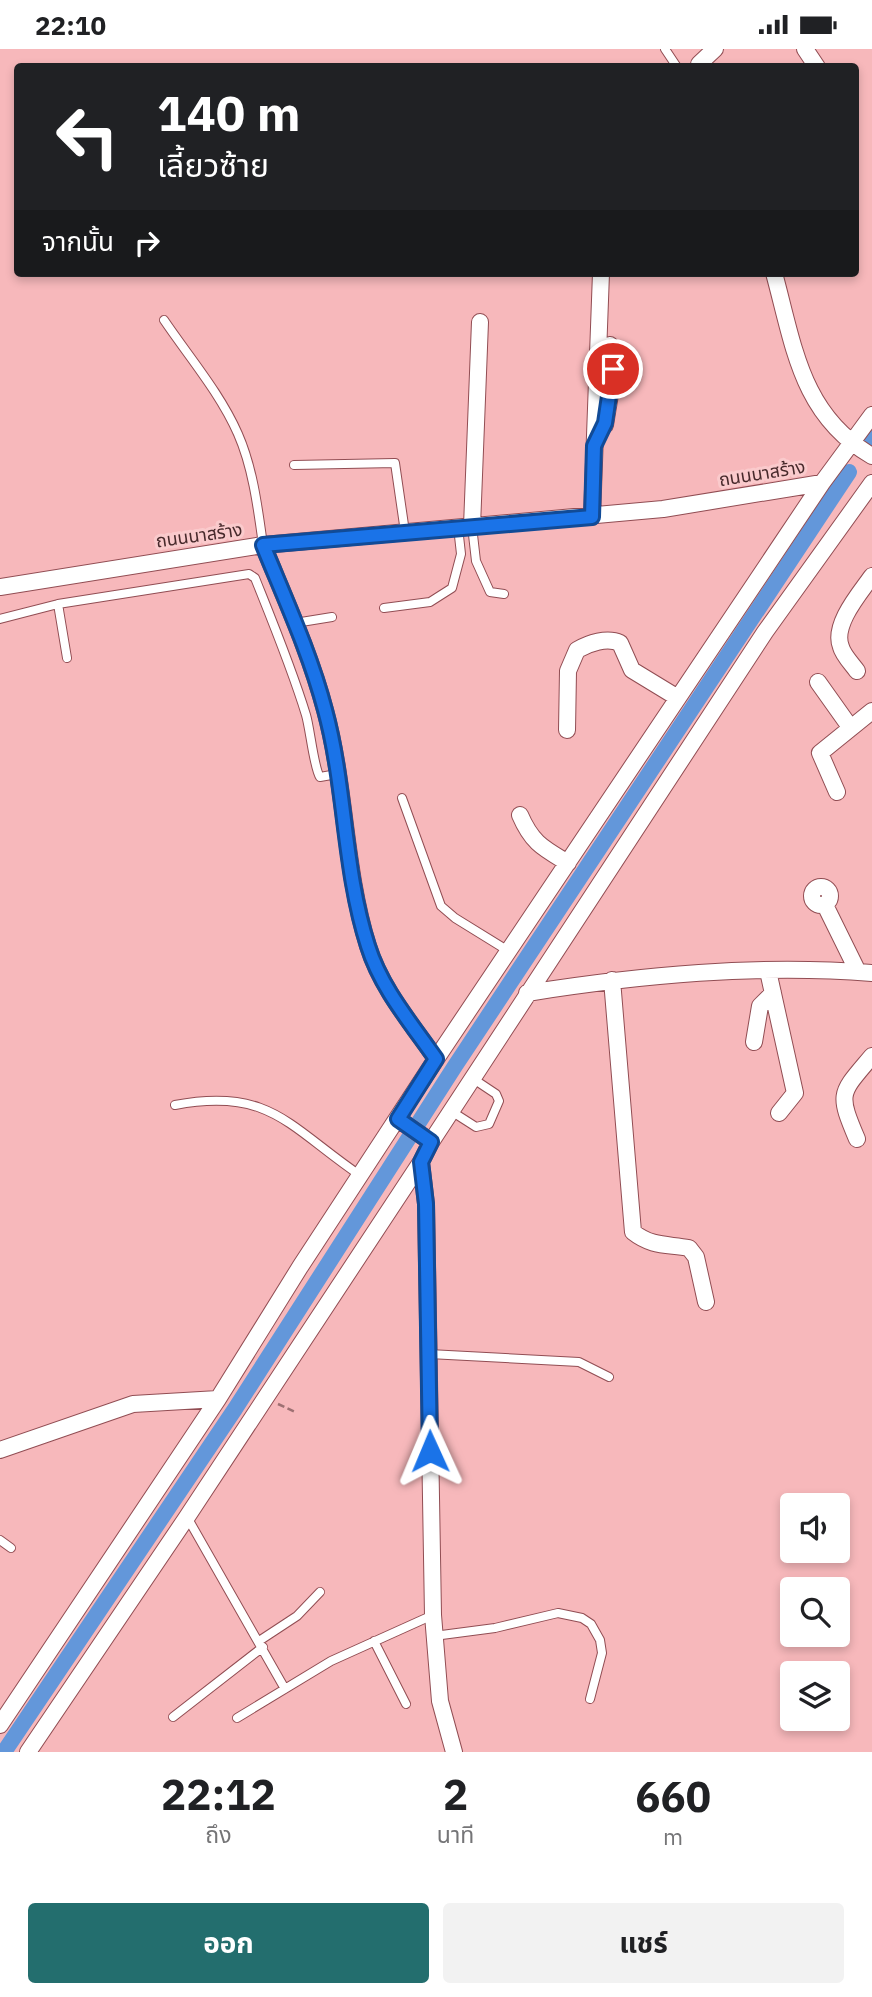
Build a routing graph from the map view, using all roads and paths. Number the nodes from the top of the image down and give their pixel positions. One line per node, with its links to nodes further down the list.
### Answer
1 (715, 49): 2 (street)
2 (702, 63)
3 (601, 277): 10 (street)
4 (776, 277): 9 (street)
5 (164, 320): 18 (lane)
6 (480, 322): 16 (street)
7 (610, 345): 10 (street)
8 (872, 415): 9 (street)
9 (852, 445): 11 (street); 13 (street)
10 (594, 446): 15 (street)
11 (872, 456)
12 (293, 465): 17 (lane)
13 (822, 483): 15 (street, ถนนนาสร้าง); 30 (street)
14 (872, 483): 44 (street)
15 (592, 517): 16 (street, ถนนนาสร้าง)
16 (465, 526): 17 (street, ถนนนาสร้าง); 21 (lane); 23 (lane)
17 (405, 532): 18 (street, ถนนนาสร้าง)
18 (263, 545): 20 (street, ถนนนาสร้าง); 26 (street)
19 (872, 576): 28 (street)
20 (0, 587)
21 (504, 594)
22 (58, 604): 25 (lane); 27 (lane); 34 (lane)
23 (384, 608)
24 (332, 617): 26 (lane)
25 (0, 619)
26 (295, 623): 34 (street)
27 (67, 658)
28 (857, 671)
29 (818, 682): 32 (street)
30 (678, 698): 33 (street); 38 (street)
31 (872, 711): 32 (street)
32 (850, 727): 35 (street)
33 (568, 730)
34 (337, 774): 48 (street)
35 (837, 792)
36 (402, 798): 40 (lane)
37 (520, 815): 38 (street)
38 (568, 863): 40 (street)
39 (825, 905): 42 (street)
40 (510, 952): 48 (street)
41 (768, 971): 42 (street); 43 (street); 45 (street)
42 (865, 972)
43 (611, 980): 44 (street); 58 (street)
44 (527, 993): 49 (street)
45 (773, 993): 46 (street); 52 (street)
46 (754, 1042)
47 (872, 1056): 55 (street)
48 (436, 1059): 53 (street)
49 (472, 1077): 51 (street); 51 (lane)
50 (175, 1105): 57 (lane)
51 (451, 1111): 54 (street)
52 (779, 1112)
53 (402, 1121): 54 (street); 57 (street)
54 (428, 1139): 56 (street)
55 (857, 1139)
56 (421, 1162): 59 (street); 63 (street)
57 (361, 1176): 61 (street)
58 (706, 1302)
59 (429, 1354): 60 (lane); 67 (street)
60 (608, 1377)
61 (218, 1399): 62 (street); 76 (street)
62 (0, 1450)
63 (187, 1517): 70 (lane); 77 (street)
64 (0, 1540): 65 (lane)
65 (11, 1548)
66 (320, 1592): 70 (lane)
67 (433, 1615): 68 (street); 69 (lane)
68 (434, 1636): 72 (lane); 78 (street)
69 (374, 1641): 71 (lane); 73 (lane)
70 (261, 1644): 71 (lane); 74 (lane)
71 (285, 1689): 75 (lane)
72 (590, 1699)
73 (406, 1705)
74 (173, 1717)
75 (237, 1718)
76 (0, 1725)
77 (28, 1752)
78 (454, 1752)

